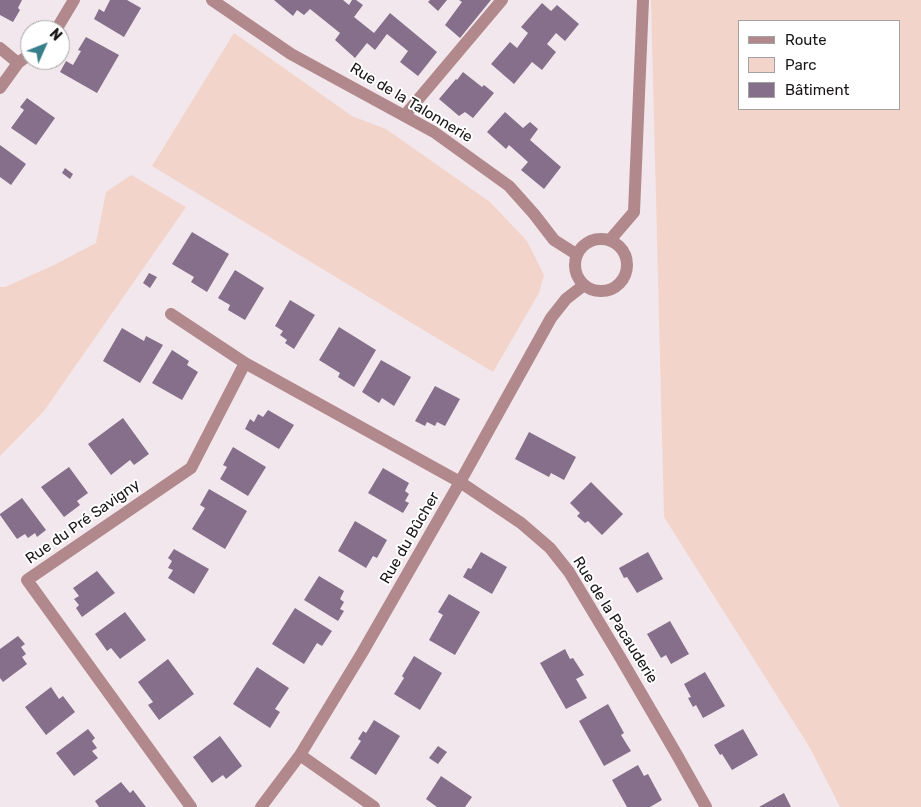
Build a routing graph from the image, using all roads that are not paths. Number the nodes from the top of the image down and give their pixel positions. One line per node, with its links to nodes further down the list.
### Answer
1 (74, 0): 5 (street)
2 (212, 0): 9 (street, Rue de la Talonnerie)
3 (502, 0): 9 (street)
4 (643, 0): 10 (street)
5 (62, 20)
6 (0, 48): 7 (street)
7 (18, 62): 8 (street)
8 (0, 88)
9 (405, 116): 11 (street, Rue de la Talonnerie)
10 (610, 240): 11 (street); 12 (street)
11 (576, 254): 12 (street)
12 (584, 285): 15 (street, Rue du Bûcher)
13 (172, 314): 14 (street)
14 (245, 363): 15 (street); 17 (street, Rue du Pré Savigny)
15 (460, 482): 16 (street, Rue du Bûcher); 20 (street, Rue de la Pacauderie)
16 (300, 755): 18 (street, Rue du Bûcher); 19 (street)
17 (191, 807)
18 (262, 807)
19 (374, 807)
20 (706, 807)

